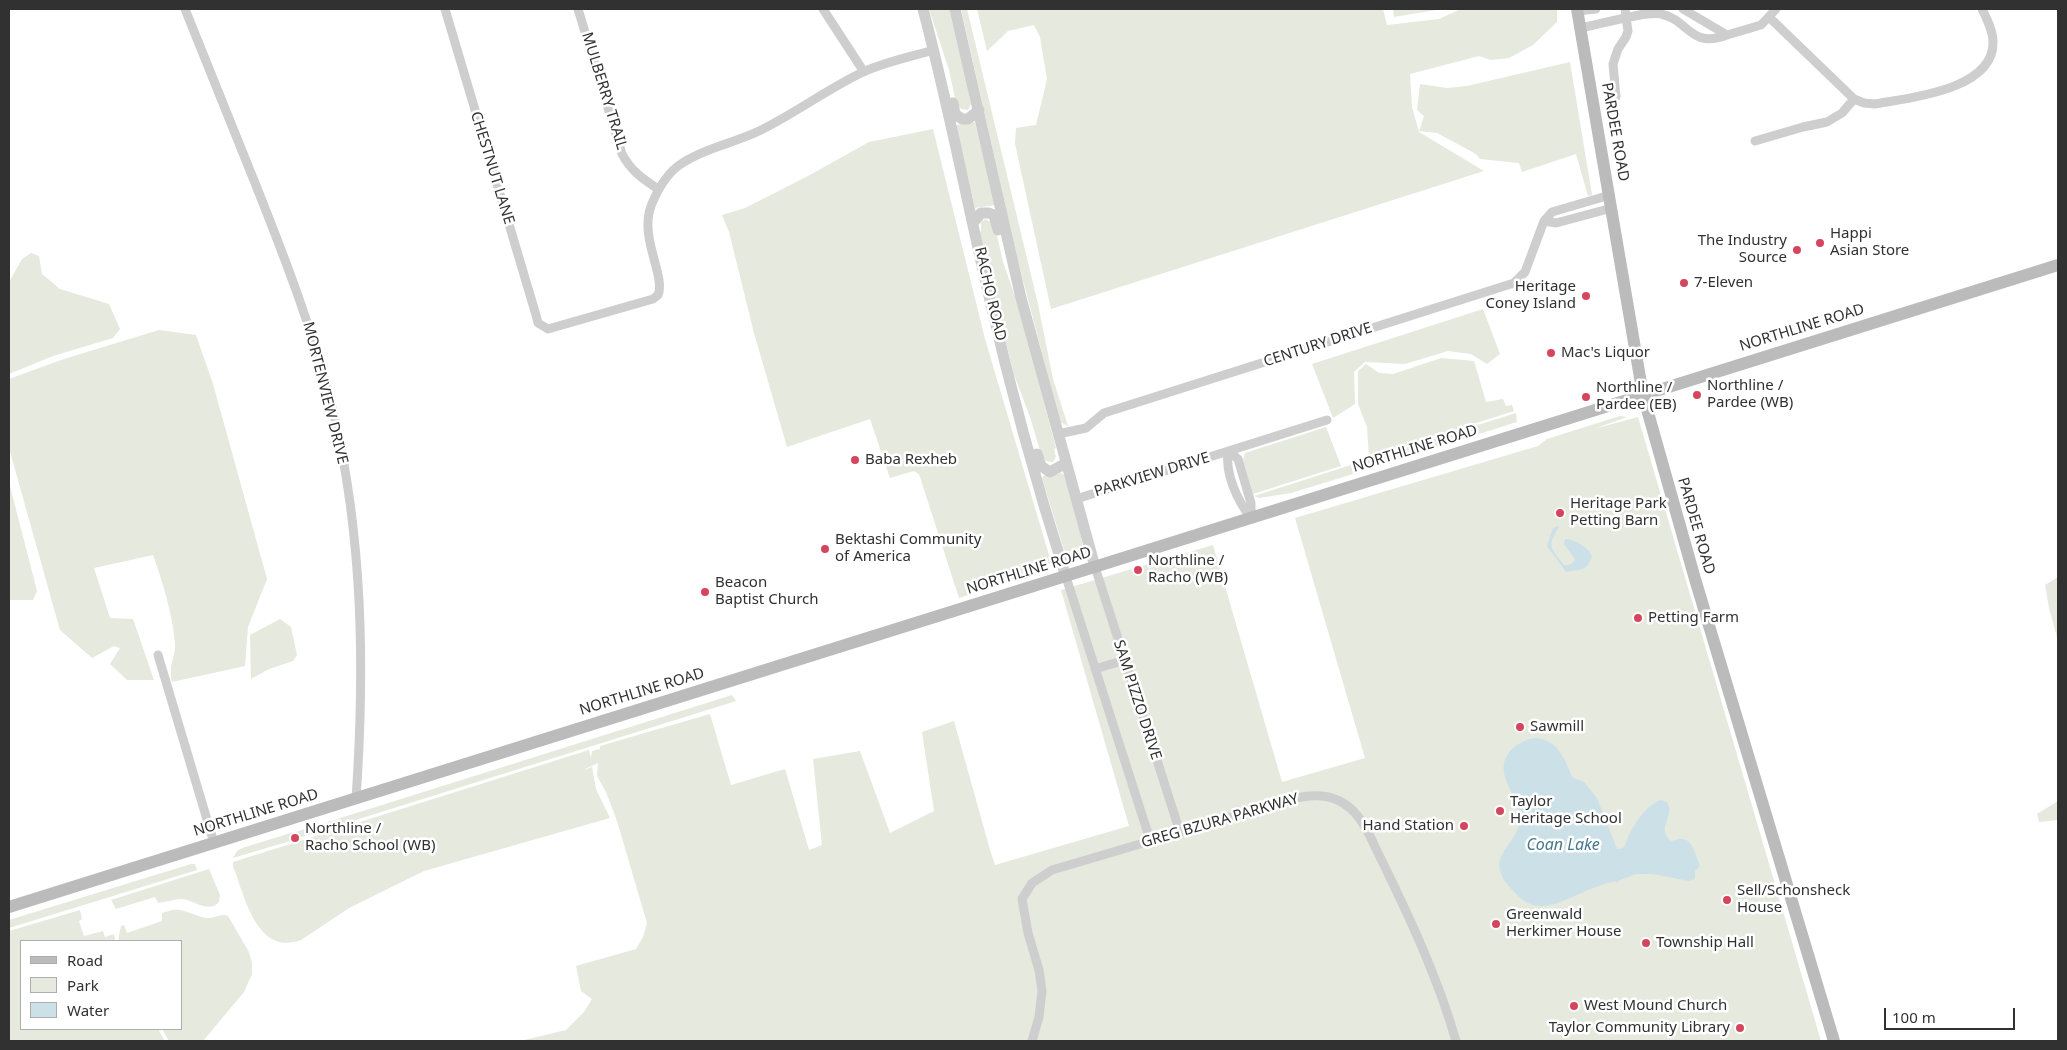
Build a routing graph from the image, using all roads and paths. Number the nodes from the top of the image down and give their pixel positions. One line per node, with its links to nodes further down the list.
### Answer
1 (185, 9): 44 (street, MORTENVIEW DRIVE)
2 (445, 9): 25 (street, CHESTNUT LANE)
3 (578, 9): 25 (street, MULBERRY TRAIL)
4 (823, 9): 20 (street)
5 (923, 9): 16 (street, RACHO ROAD)
6 (955, 9): 23 (street, RACHO ROAD)
7 (1596, 9): 12 (street)
8 (1625, 9): 14 (street)
9 (1683, 9): 18 (street)
10 (1776, 9): 15 (street)
11 (1982, 9): 22 (street)
12 (1577, 10): 17 (main road, PARDEE ROAD)
13 (1672, 13): 14 (street); 18 (street)
14 (1627, 18): 17 (street); 21 (street)
15 (1770, 18): 18 (street); 22 (street)
16 (928, 26): 19 (street, RACHO ROAD); 23 (street)
17 (1580, 28): 26 (main road, PARDEE ROAD)
18 (1727, 35)
19 (934, 50): 20 (street); 28 (street, RACHO ROAD)
20 (864, 72): 25 (street)
21 (1616, 98)
22 (1854, 98): 24 (street)
23 (979, 110): 30 (street, RACHO ROAD)
24 (1755, 141)
25 (658, 189)
26 (1611, 201): 27 (street); 27 (street); 32 (main road, PARDEE ROAD)
27 (1544, 221): 34 (street, CENTURY DRIVE)
28 (973, 224): 30 (street); 31 (street, RACHO ROAD)
29 (2058, 265): 32 (main road, NORTHLINE ROAD)
30 (1021, 298): 34 (street, RACHO ROAD)
31 (1008, 372): 36 (street); 40 (street, RACHO ROAD)
32 (1643, 395): 38 (main road, NORTHLINE ROAD); 51 (main road, PARDEE ROAD)
33 (1327, 420): 35 (street, PARKVIEW DRIVE)
34 (1058, 434): 36 (street, RACHO ROAD)
35 (1228, 451): 37 (street, PARKVIEW DRIVE); 38 (street, PARKVIEW DRIVE)
36 (1066, 463): 37 (street, RACHO ROAD)
37 (1076, 499): 39 (street, RACHO ROAD)
38 (1251, 518): 39 (main road, NORTHLINE ROAD)
39 (1096, 568): 40 (main road, NORTHLINE ROAD); 42 (street, SAM PIZZO DRIVE)
40 (1066, 577): 43 (street, SAM PIZZO DRIVE); 44 (main road, NORTHLINE ROAD)
41 (158, 654): 47 (street)
42 (1125, 660): 43 (street); 45 (street, SAM PIZZO DRIVE)
43 (1095, 670): 46 (street, SAM PIZZO DRIVE)
44 (356, 799): 47 (main road, NORTHLINE ROAD)
45 (1180, 832): 46 (street, GREG BZURA PARKWAY); 50 (street, GREG BZURA PARKWAY)
46 (1150, 840): 49 (street, GREG BZURA PARKWAY)
47 (214, 843): 48 (main road, NORTHLINE ROAD)
48 (9, 906)
49 (1032, 1041)
50 (1456, 1041)
51 (1834, 1041)

